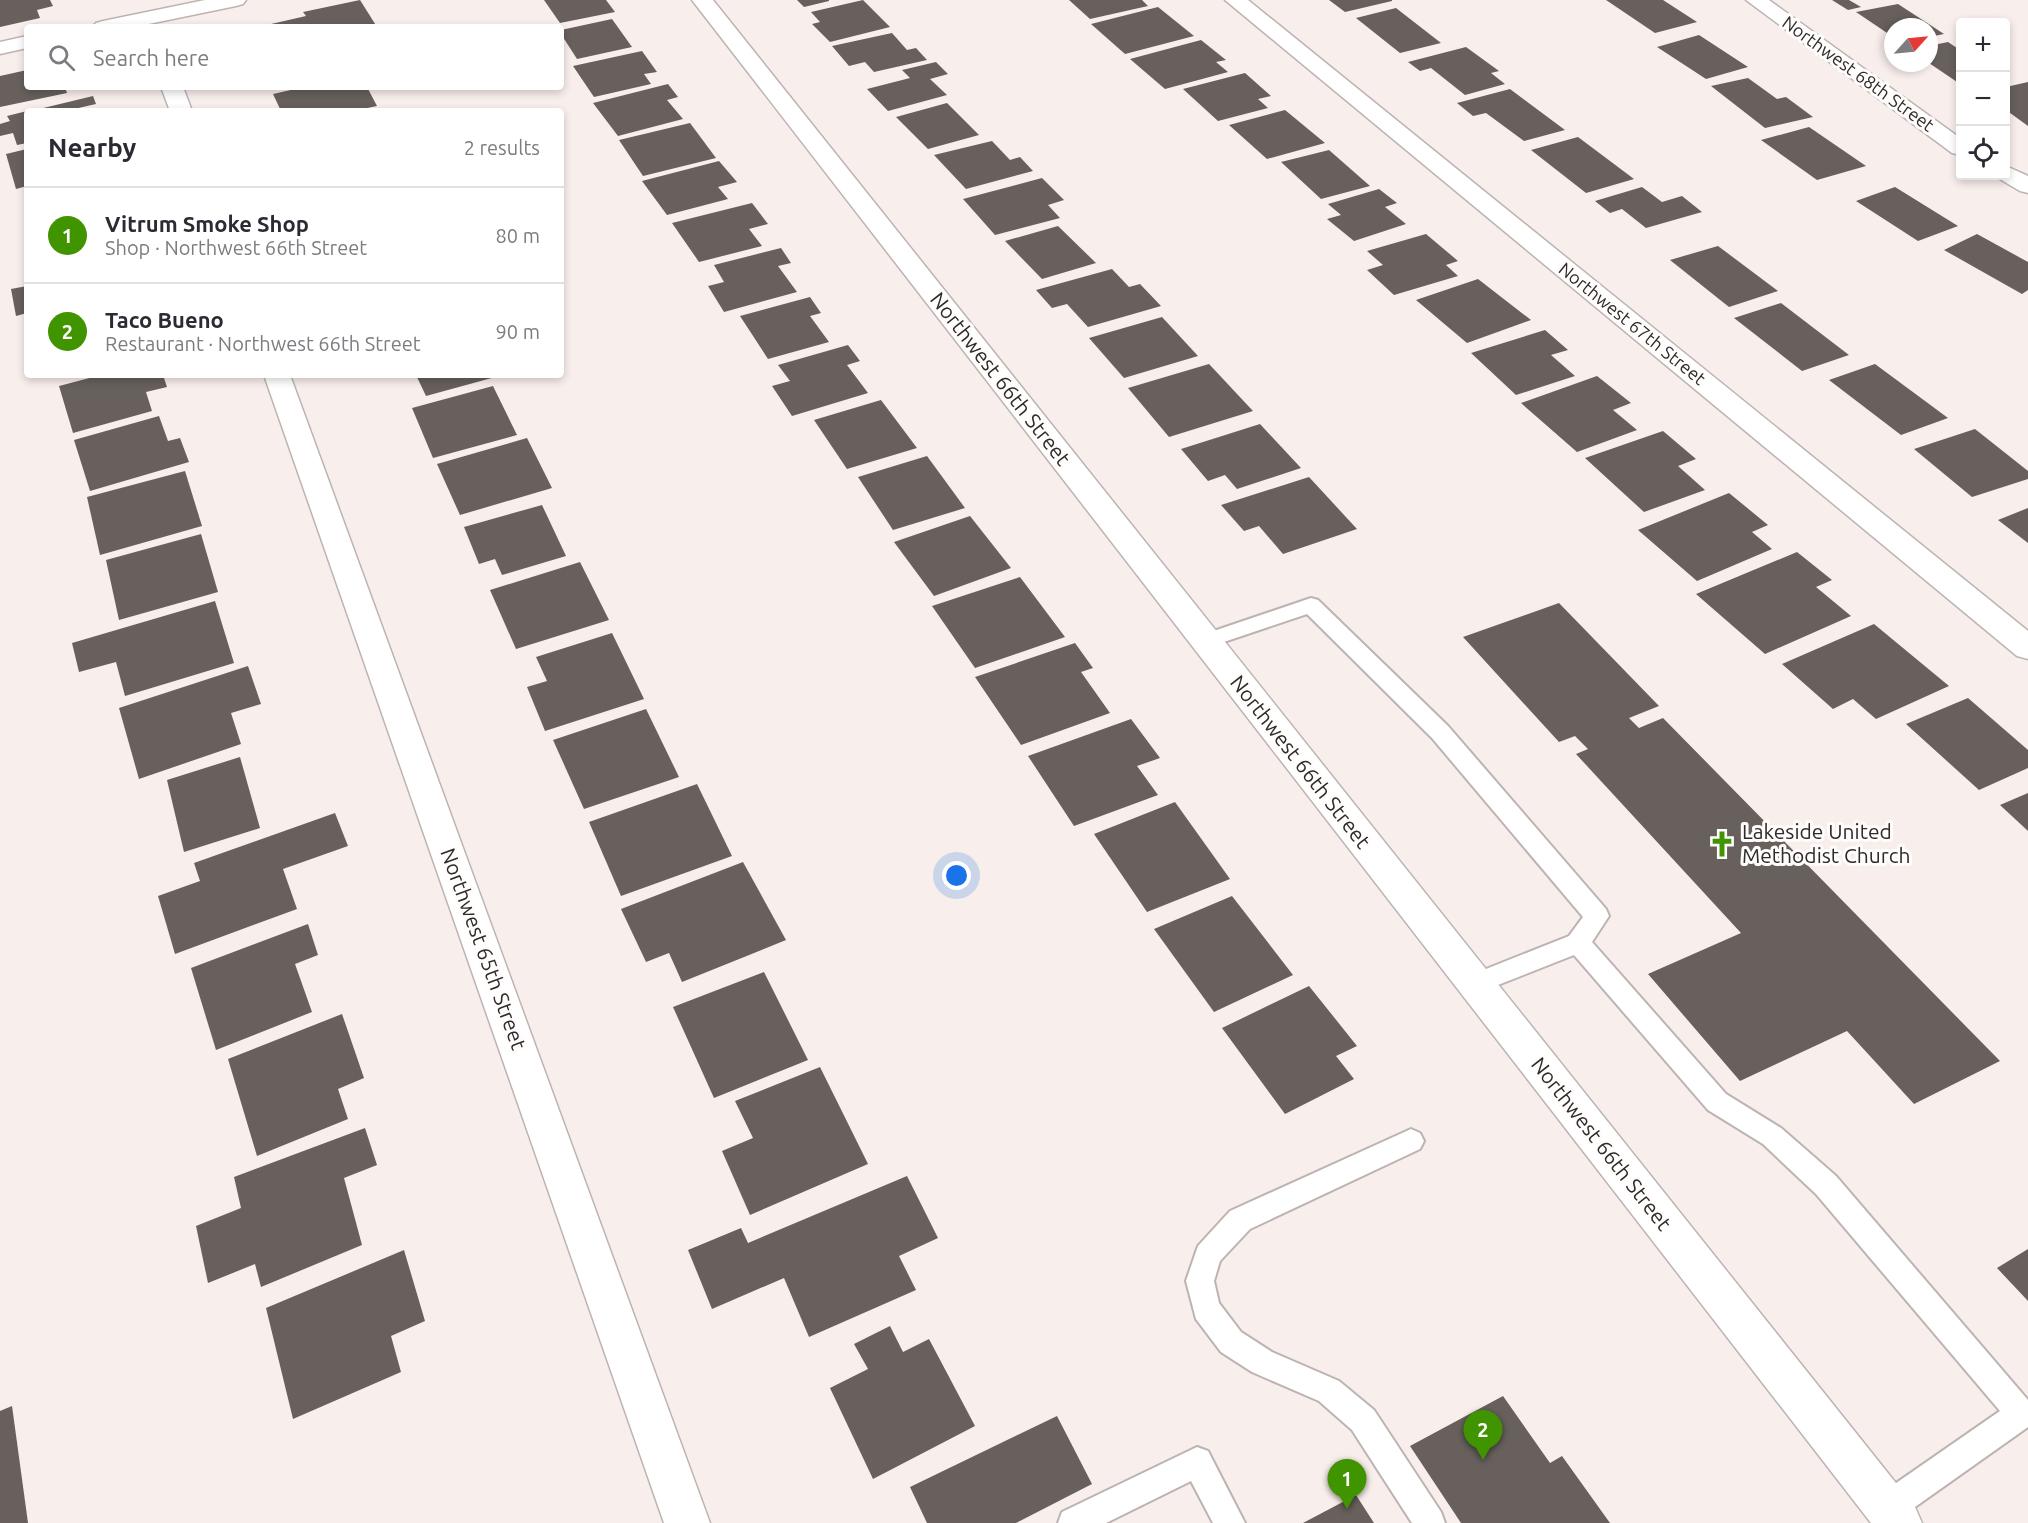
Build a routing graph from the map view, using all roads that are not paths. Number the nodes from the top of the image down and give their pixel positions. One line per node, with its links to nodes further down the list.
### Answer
1 (236, 0): 5 (street)
2 (702, 0): 15 (street, Northwest 66th Street)
3 (1235, 0): 16 (street, Northwest 67th Street)
4 (1756, 0): 11 (street, Northwest 68th Street)
5 (146, 15): 6 (street)
6 (114, 24)
7 (24, 43): 8 (street)
8 (0, 48)
9 (173, 90): 10 (street)
10 (180, 108)
11 (1956, 145)
12 (2010, 175): 13 (street)
13 (2028, 186)
14 (278, 378): 21 (street, Northwest 65th Street)
15 (1206, 641): 17 (lane); 18 (street, Northwest 66th Street)
16 (2028, 648)
17 (1578, 943): 18 (lane); 20 (lane)
18 (1475, 984): 20 (street, Northwest 66th Street)
19 (1411, 1141): 24 (lane)
20 (1893, 1515)
21 (687, 1523)
22 (1073, 1523): 23 (lane)
23 (1230, 1523)
24 (1430, 1523)

